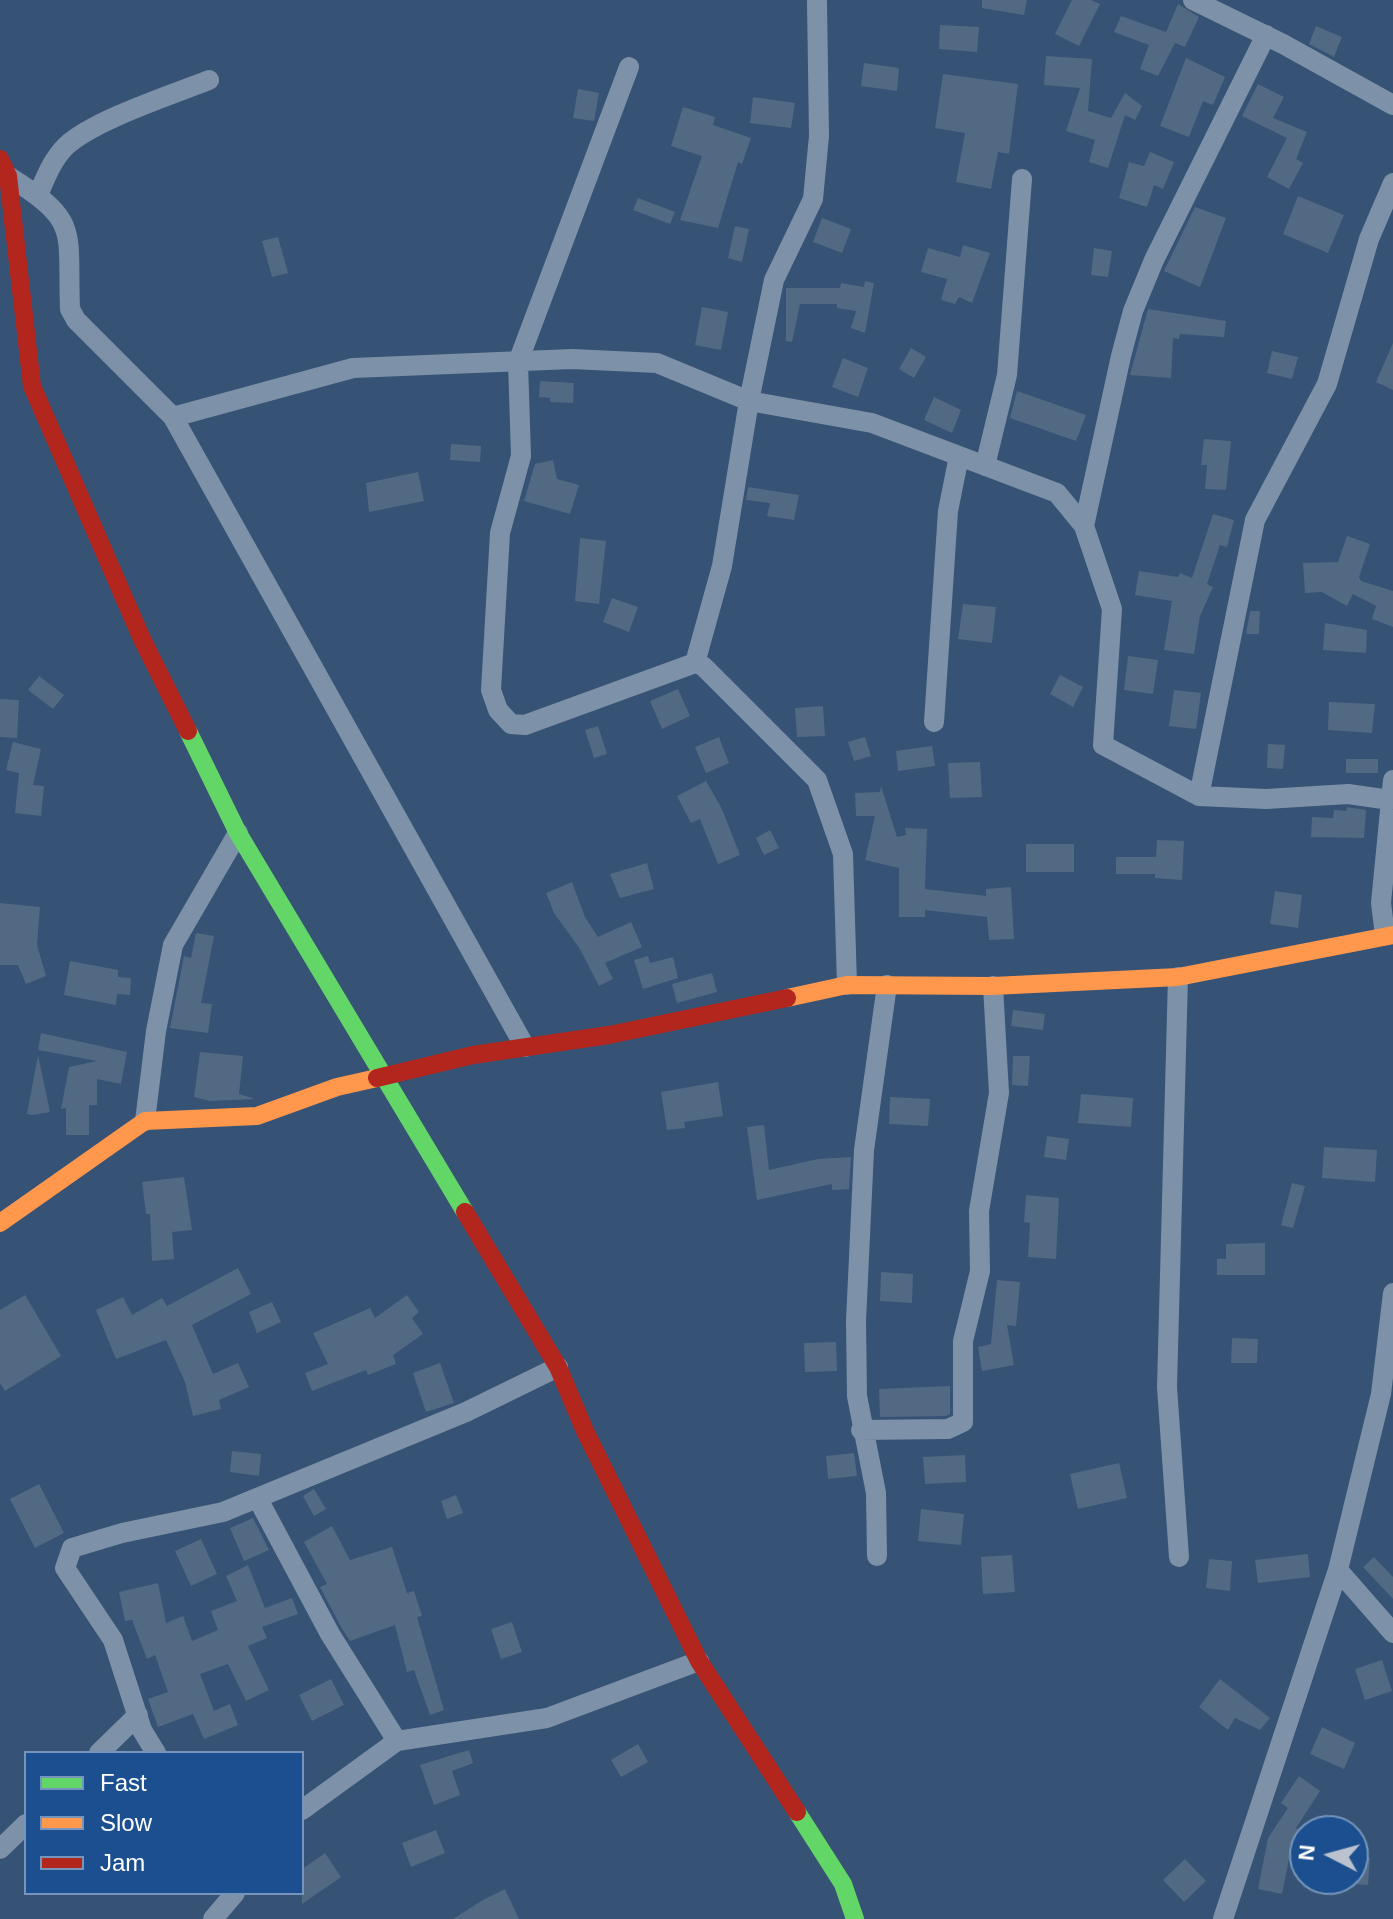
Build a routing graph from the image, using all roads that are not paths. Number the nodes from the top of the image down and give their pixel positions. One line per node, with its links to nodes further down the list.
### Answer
1 (1193, 0): 3 (street)
2 (817, 2): 12 (street)
3 (1266, 35): 6 (street); 16 (street)
4 (629, 67): 11 (street)
5 (209, 80): 10 (street)
6 (1393, 105)
7 (4, 168): 10 (street); 21 (street)
8 (1022, 179): 15 (street)
9 (1393, 183): 20 (street)
10 (38, 195): 13 (street)
11 (518, 362): 12 (street); 13 (street); 17 (street)
12 (749, 401): 14 (street); 17 (street)
13 (173, 417): 27 (street)
14 (959, 456): 15 (street); 18 (street)
15 (985, 466): 16 (street)
16 (1084, 526): 20 (street)
17 (695, 663): 24 (street)
18 (934, 722)
19 (1391, 790): 20 (street); 22 (street)
20 (1199, 796)
21 (238, 833): 28 (street); 29 (street)
22 (1389, 935): 23 (street)
23 (1178, 977): 26 (street); 36 (street)
24 (847, 985): 25 (street); 27 (street)
25 (887, 985): 26 (street); 33 (street)
26 (993, 986): 33 (street)
27 (525, 1047): 28 (street)
28 (384, 1078): 29 (street); 32 (street)
29 (145, 1121): 30 (street)
30 (0, 1223)
31 (1393, 1293): 37 (street)
32 (558, 1367): 34 (street); 39 (street)
33 (861, 1430): 35 (street)
34 (258, 1499): 40 (street); 41 (street)
35 (877, 1556)
36 (1179, 1557)
37 (1338, 1570): 38 (street); 50 (street)
38 (1393, 1633)
39 (699, 1661): 41 (street); 49 (street)
40 (138, 1715): 42 (street); 43 (street)
41 (397, 1741): 44 (street)
42 (101, 1751)
43 (155, 1751)
44 (304, 1809)
45 (24, 1826): 46 (street)
46 (0, 1849)
47 (233, 1895): 48 (street)
48 (213, 1919)
49 (855, 1919)
50 (1223, 1919)

